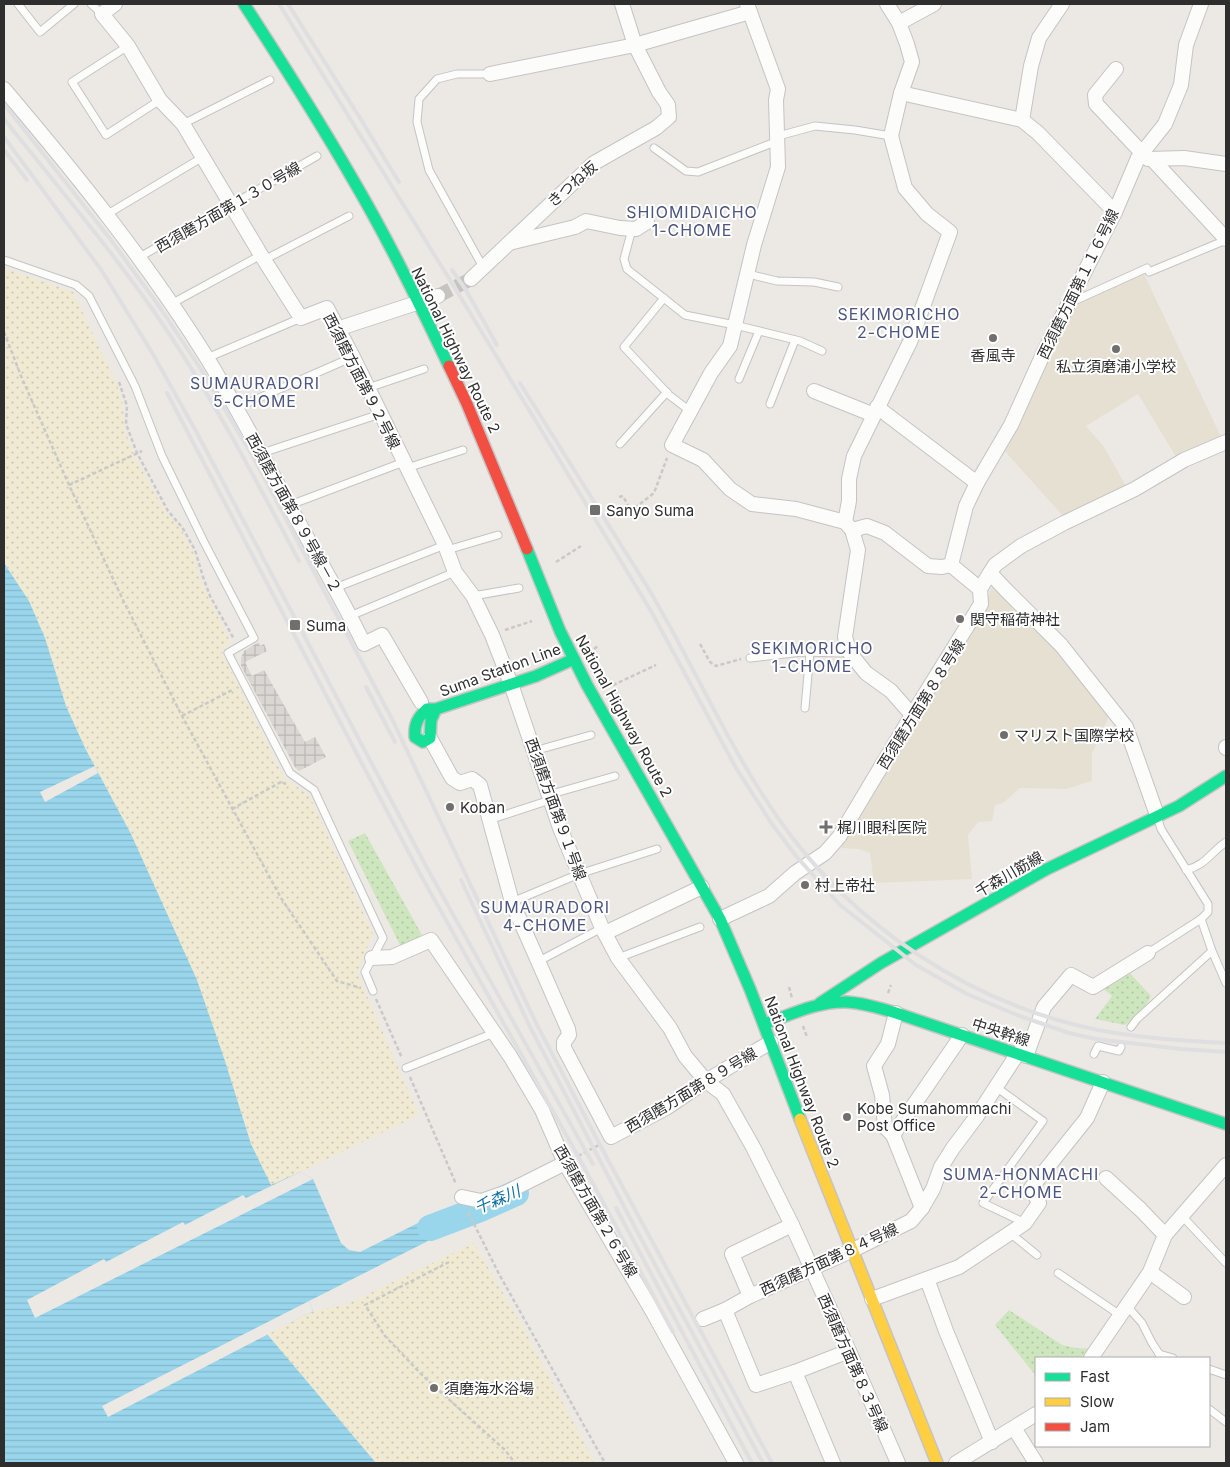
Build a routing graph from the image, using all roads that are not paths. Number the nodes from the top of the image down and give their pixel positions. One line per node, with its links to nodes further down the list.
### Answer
1 (18, 4): 2 (lane)
2 (74, 4)
3 (91, 4): 12 (lane)
4 (115, 4): 12 (street)
5 (244, 4): 48 (main road, National Highway Route 2)
6 (622, 4): 14 (street)
7 (887, 4): 13 (street)
8 (934, 4): 13 (street)
9 (1062, 4): 22 (street)
10 (1200, 4): 29 (street, 西須磨方面第１１６号線)
11 (749, 8): 14 (street); 25 (street)
12 (102, 14): 15 (street, 西須磨方面第９２号線)
13 (898, 23): 20 (street)
14 (635, 45): 17 (street); 38 (street, きつね坂)
15 (128, 46): 21 (street, 西須磨方面第９２号線); 21 (lane)
16 (1116, 68): 29 (street)
17 (490, 74): 42 (lane)
18 (270, 80): 23 (lane)
19 (4, 89): 33 (street, 西須磨方面第８９号線－２)
20 (900, 93): 22 (street); 24 (street)
21 (160, 100): 23 (street, 西須磨方面第９２号線)
22 (1022, 120): 32 (street)
23 (183, 124): 28 (street, 西須磨方面第９２号線)
24 (891, 136): 25 (lane); 67 (street)
25 (778, 140): 26 (lane); 43 (street)
26 (654, 148)
27 (317, 156): 31 (lane, 西須磨方面第１３０号線)
28 (203, 157): 31 (street, 西須磨方面第９２号線); 33 (lane)
29 (1145, 157): 30 (street); 32 (street, 西須磨方面第１１６号線); 37 (street)
30 (1226, 164)
31 (232, 206): 39 (lane, 西須磨方面第１３０号線); 40 (street, 西須磨方面第９２号線)
32 (1115, 212): 49 (street, 西須磨方面第１１６号線)
33 (106, 215): 39 (street, 西須磨方面第８９号線－２)
34 (349, 216): 40 (lane)
35 (647, 222): 36 (street)
36 (632, 229): 38 (street); 47 (lane)
37 (1226, 240): 49 (lane)
38 (508, 243): 42 (street, きつね坂)
39 (138, 258): 50 (street, 西須磨方面第８９号線－２)
40 (262, 258): 50 (lane); 51 (street, 西須磨方面第９２号線)
41 (4, 260): 116 (lane)
42 (483, 267): 44 (street, きつね坂)
43 (748, 274): 45 (lane); 52 (street)
44 (471, 279)
45 (838, 287)
46 (438, 296): 48 (street)
47 (664, 298): 52 (lane); 63 (lane)
48 (418, 301): 53 (street); 90 (main road, National Highway Route 2)
49 (1069, 303): 74 (street, 西須磨方面第１１６号線)
50 (171, 304): 57 (street, 西須磨方面第８９号線－２)
51 (301, 318): 53 (street, 西須磨方面第９２号線); 57 (lane)
52 (735, 325): 54 (lane); 66 (street)
53 (337, 329): 58 (street, 西須磨方面第９２号線)
54 (759, 331): 55 (lane); 60 (lane)
55 (795, 340): 56 (lane); 64 (lane)
56 (822, 351)
57 (207, 358): 65 (street, 西須磨方面第８９号線－２)
58 (353, 358): 61 (street, 西須磨方面第９２号線); 65 (lane)
59 (424, 369): 61 (lane)
60 (738, 379)
61 (368, 388): 68 (street, 西須磨方面第９２号線)
62 (814, 391): 67 (street)
63 (666, 392): 66 (lane); 70 (lane)
64 (770, 404)
65 (236, 408): 72 (street, 西須磨方面第８９号線－２)
66 (690, 411): 76 (street)
67 (876, 411): 74 (street); 76 (street)
68 (380, 414): 72 (lane); 73 (street, 西須磨方面第９２号線)
69 (1226, 442): 81 (street, 西須磨方面第８８号線)
70 (620, 444)
71 (463, 450): 73 (lane)
72 (262, 454): 75 (street, 西須磨方面第８９号線－２)
73 (405, 465): 75 (lane); 78 (street, 西須磨方面第９２号線)
74 (977, 483): 79 (street, 西須磨方面第１１６号線)
75 (290, 505): 82 (street, 西須磨方面第８９号線－２)
76 (848, 526): 79 (street); 87 (street)
77 (498, 535): 78 (lane)
78 (446, 547): 80 (street, 西須磨方面第９２号線); 82 (lane)
79 (951, 565): 84 (street)
80 (455, 572): 85 (street, 西須磨方面第９２号線); 86 (lane)
81 (990, 572): 84 (street, 西須磨方面第８８号線); 102 (street)
82 (335, 588): 86 (street, 西須磨方面第８９号線－２)
83 (519, 588): 85 (lane)
84 (980, 589): 95 (street, 西須磨方面第８８号線)
85 (473, 596): 91 (street, 西須磨方面第９２号線)
86 (350, 616): 92 (street, 西須磨方面第８９号線－２)
87 (845, 637): 88 (lane); 95 (street)
88 (810, 652): 89 (lane); 93 (lane)
89 (750, 658)
90 (574, 659): 91 (main road, Suma Station Line); 108 (main road, National Highway Route 2)
91 (511, 684): 94 (main road, Suma Station Line); 98 (street, 西須磨方面第９１号線)
92 (421, 702)
93 (805, 708)
94 (436, 709): 97 (main road, Suma Station Line); 97 (main road, Suma Station Line)
95 (912, 715): 110 (street, 西須磨方面第８８号線)
96 (591, 735): 98 (lane)
97 (430, 738): 103 (street)
98 (534, 751): 101 (street, 西須磨方面第９１号線)
99 (615, 776): 101 (lane)
100 (1226, 776): 102 (main road, 千森川筋線)
101 (549, 798): 103 (lane); 107 (street, 西須磨方面第９１号線)
102 (1157, 815): 106 (lane); 121 (main road, 千森川筋線)
103 (489, 820): 109 (street)
104 (1226, 842): 106 (lane)
105 (657, 849): 107 (lane)
106 (1186, 870): 111 (lane)
107 (579, 874): 109 (lane); 113 (street, 西須磨方面第９１号線)
108 (702, 887): 110 (main road, National Highway Route 2); 113 (street)
109 (512, 902): 118 (street)
110 (720, 919): 123 (main road, National Highway Route 2)
111 (1201, 919): 114 (lane); 115 (lane, 西須磨方面第８４号線)
112 (700, 927): 117 (lane)
113 (604, 931): 117 (street, 西須磨方面第９１号線); 118 (lane)
114 (1212, 951): 119 (lane); 124 (lane)
115 (1148, 953): 130 (street, 西須磨方面第８４号線)
116 (372, 958): 120 (lane); 125 (street, 西須磨方面第２６号線)
117 (618, 958): 132 (street, 西須磨方面第９１号線)
118 (539, 961): 132 (street, 西須磨方面第８９号線)
119 (1226, 983)
120 (373, 991)
121 (813, 1008): 122 (main road, 中央幹線); 123 (main road, 中央幹線)
122 (896, 1013): 126 (main road, 中央幹線); 136 (street)
123 (764, 1024): 127 (main road, National Highway Route 2)
124 (1131, 1027)
125 (494, 1033): 131 (lane); 137 (street, 西須磨方面第２６号線)
126 (962, 1035): 130 (main road, 中央幹線); 136 (street)
127 (771, 1042): 132 (street, 西須磨方面第８９号線); 147 (main road, National Highway Route 2)
128 (1121, 1047): 129 (lane)
129 (1094, 1054)
130 (1022, 1055): 133 (main road, 中央幹線); 134 (street, 西須磨方面第８４号線)
131 (406, 1068)
132 (706, 1081): 144 (street, 西須磨方面第８３号線)
133 (1103, 1082): 135 (main road, 中央幹線); 143 (street)
134 (996, 1087): 141 (street, 西須磨方面第８４号線); 143 (lane)
135 (1226, 1124)
136 (892, 1135): 141 (street)
137 (565, 1163): 140 (street); 171 (street, 西須磨方面第２６号線)
138 (1226, 1165): 142 (street)
139 (1106, 1178): 146 (street)
140 (462, 1197)
141 (922, 1208): 147 (street, 西須磨方面第８４号線)
142 (1183, 1216): 146 (street); 149 (lane)
143 (1025, 1223): 145 (street)
144 (792, 1225): 150 (street, 西須磨方面第８３号線); 154 (street)
145 (1009, 1233): 148 (lane); 153 (street)
146 (1166, 1235): 151 (street)
147 (853, 1250): 150 (street, 西須磨方面第８４号線); 156 (main road, National Highway Route 2)
148 (1037, 1255)
149 (1226, 1263)
150 (812, 1269): 154 (street, 西須磨方面第８４号線); 160 (street, 西須磨方面第８３号線)
151 (1150, 1272): 155 (street); 158 (street)
152 (1058, 1273): 158 (lane)
153 (927, 1279): 156 (street); 170 (street)
154 (750, 1296): 157 (street, 西須磨方面第８４号線)
155 (1184, 1297)
156 (872, 1299): 174 (main road, National Highway Route 2)
157 (725, 1310): 159 (street, 西須磨方面第８４号線); 164 (street)
158 (1124, 1310): 161 (lane); 162 (street)
159 (703, 1318)
160 (849, 1351): 164 (street); 173 (street, 西須磨方面第８３号線)
161 (1161, 1356)
162 (1092, 1357)
163 (1210, 1369): 165 (lane)
164 (795, 1372): 172 (street)
165 (1226, 1375)
166 (1210, 1410): 168 (lane)
167 (1035, 1415): 169 (street)
168 (1226, 1422)
169 (1014, 1428): 170 (street); 176 (street)
170 (992, 1442): 175 (street)
171 (736, 1463)
172 (833, 1463)
173 (898, 1463)
174 (937, 1463)
175 (956, 1463)
176 (1036, 1463)

